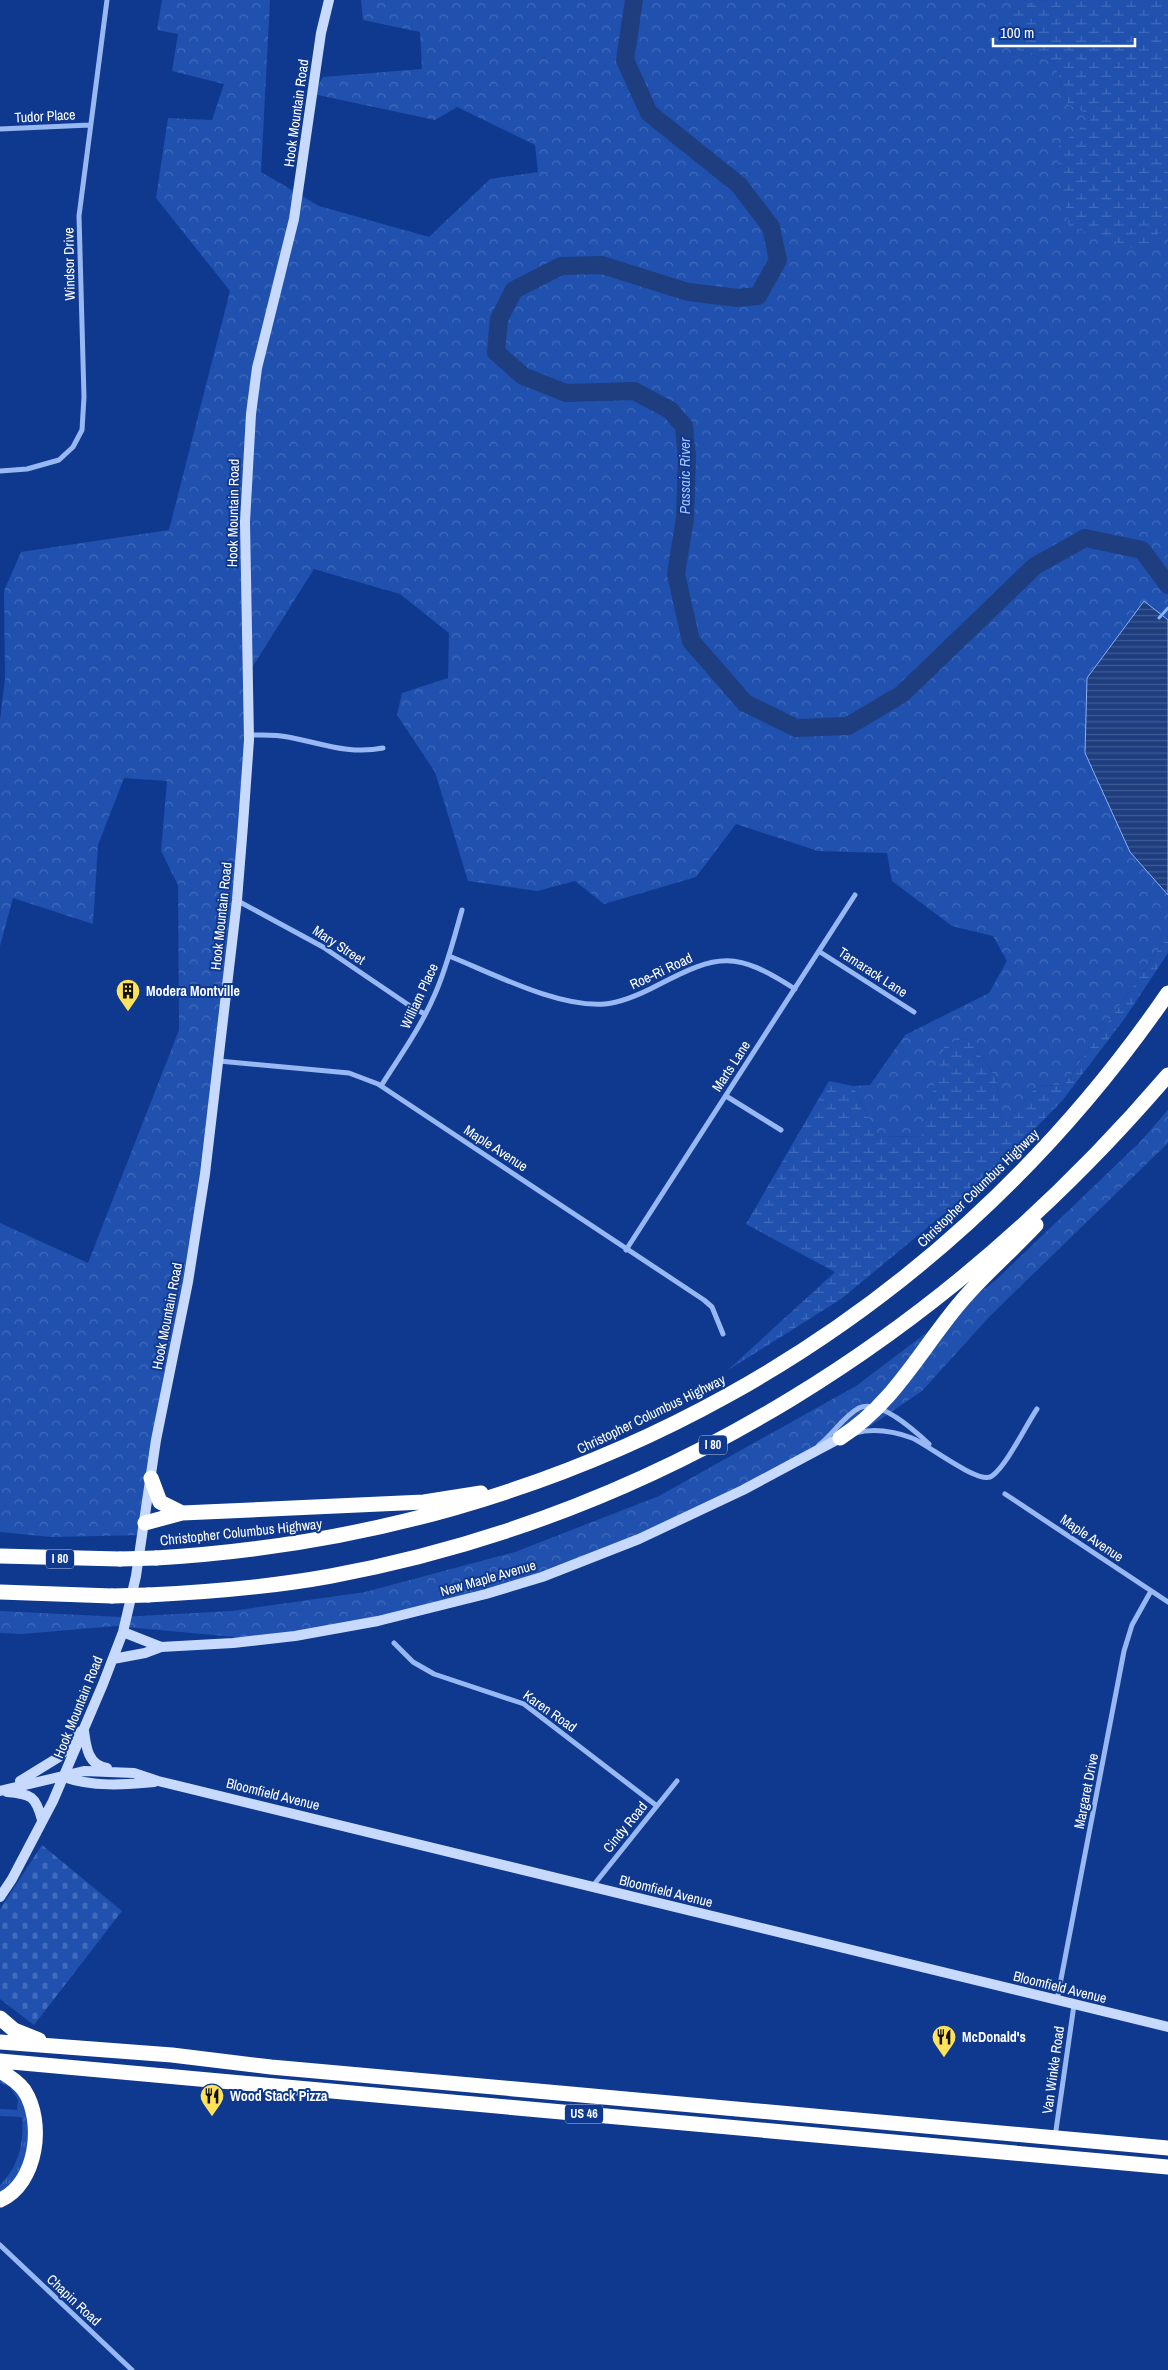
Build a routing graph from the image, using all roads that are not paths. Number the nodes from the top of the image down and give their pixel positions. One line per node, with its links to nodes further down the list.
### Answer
1 (107, 0): 3 (street, Windsor Drive)
2 (330, 0): 6 (street, Hook Mountain Road)
3 (90, 125): 4 (street, Tudor Place); 5 (street, Windsor Drive)
4 (0, 129)
5 (0, 471)
6 (249, 735): 7 (street); 9 (street, Hook Mountain Road)
7 (383, 748)
8 (855, 895): 11 (street, Marts Lane)
9 (237, 900): 16 (street, Mary Street); 17 (street, Hook Mountain Road)
10 (462, 910): 12 (street, William Place)
11 (820, 952): 13 (street, Marts Lane); 15 (street, Tamarack Lane)
12 (449, 956): 13 (street, Roe-Ri Road); 16 (street, William Place)
13 (795, 989): 20 (street, Marts Lane)
14 (1168, 993): 30 (highway, Christopher Columbus Highway / I 80)
15 (914, 1012)
16 (425, 1014): 19 (street, William Place)
17 (218, 1061): 19 (street, Maple Avenue); 31 (street, Hook Mountain Road)
18 (1168, 1075): 22 (highway, I 80)
19 (381, 1086): 23 (street, Maple Avenue)
20 (726, 1096): 21 (street); 23 (street, Marts Lane)
21 (781, 1130)
22 (1117, 1133): 25 (highway); 37 (highway, I 80, bridge)
23 (626, 1250): 24 (street, Maple Avenue)
24 (723, 1334)
25 (879, 1408): 27 (highway); 28 (street); 29 (street, New Maple Avenue)
26 (1037, 1409): 28 (street)
27 (840, 1438): 28 (street); 29 (street, New Maple Avenue)
28 (936, 1451)
29 (800, 1459): 41 (street, New Maple Avenue)
30 (565, 1472): 33 (highway); 35 (highway, Christopher Columbus Highway / I 80, bridge)
31 (151, 1478): 33 (highway); 34 (street, Hook Mountain Road)
32 (1004, 1494): 36 (street, Maple Avenue)
33 (182, 1513): 34 (highway)
34 (145, 1523): 39 (street, Hook Mountain Road)
35 (0, 1556)
36 (1151, 1591): 38 (street, Maple Avenue); 53 (street, Margaret Drive)
37 (0, 1592)
38 (1168, 1602)
39 (123, 1632): 41 (street, New Maple Avenue); 42 (street, Hook Mountain Road)
40 (394, 1643): 49 (street, Karen Road)
41 (161, 1647): 42 (street, New Maple Avenue)
42 (113, 1659): 43 (street, Hook Mountain Road)
43 (84, 1728): 44 (street); 45 (street, Hook Mountain Road); 48 (street)
44 (128, 1772): 45 (street, Bloomfield Avenue); 47 (street, Bloomfield Avenue)
45 (64, 1777): 47 (street, Bloomfield Avenue); 48 (street, Bloomfield Avenue); 50 (street, Hook Mountain Road)
46 (677, 1781): 49 (street, Cindy Road)
47 (158, 1782): 51 (street, Bloomfield Avenue)
48 (0, 1791): 50 (street)
49 (657, 1806): 51 (street, Cindy Road)
50 (42, 1820): 52 (street, Hook Mountain Road)
51 (591, 1887): 53 (street, Bloomfield Avenue)
52 (0, 1897)
53 (1057, 2001): 54 (street, Bloomfield Avenue)
54 (1074, 2005): 56 (street, Bloomfield Avenue); 61 (street, Van Winkle Road)
55 (0, 2018): 58 (highway)
56 (1168, 2027)
57 (0, 2042): 58 (highway, US 46)
58 (59, 2046): 61 (highway, US 46)
59 (0, 2061): 63 (highway, US 46)
60 (0, 2071): 66 (highway)
61 (1055, 2138): 62 (highway, US 46)
62 (1168, 2148)
63 (1117, 2162): 64 (highway, US 46); 65 (highway)
64 (1168, 2167)
65 (1168, 2174)
66 (0, 2200)
67 (0, 2245): 68 (street, Chapin Road)
68 (132, 2370)

